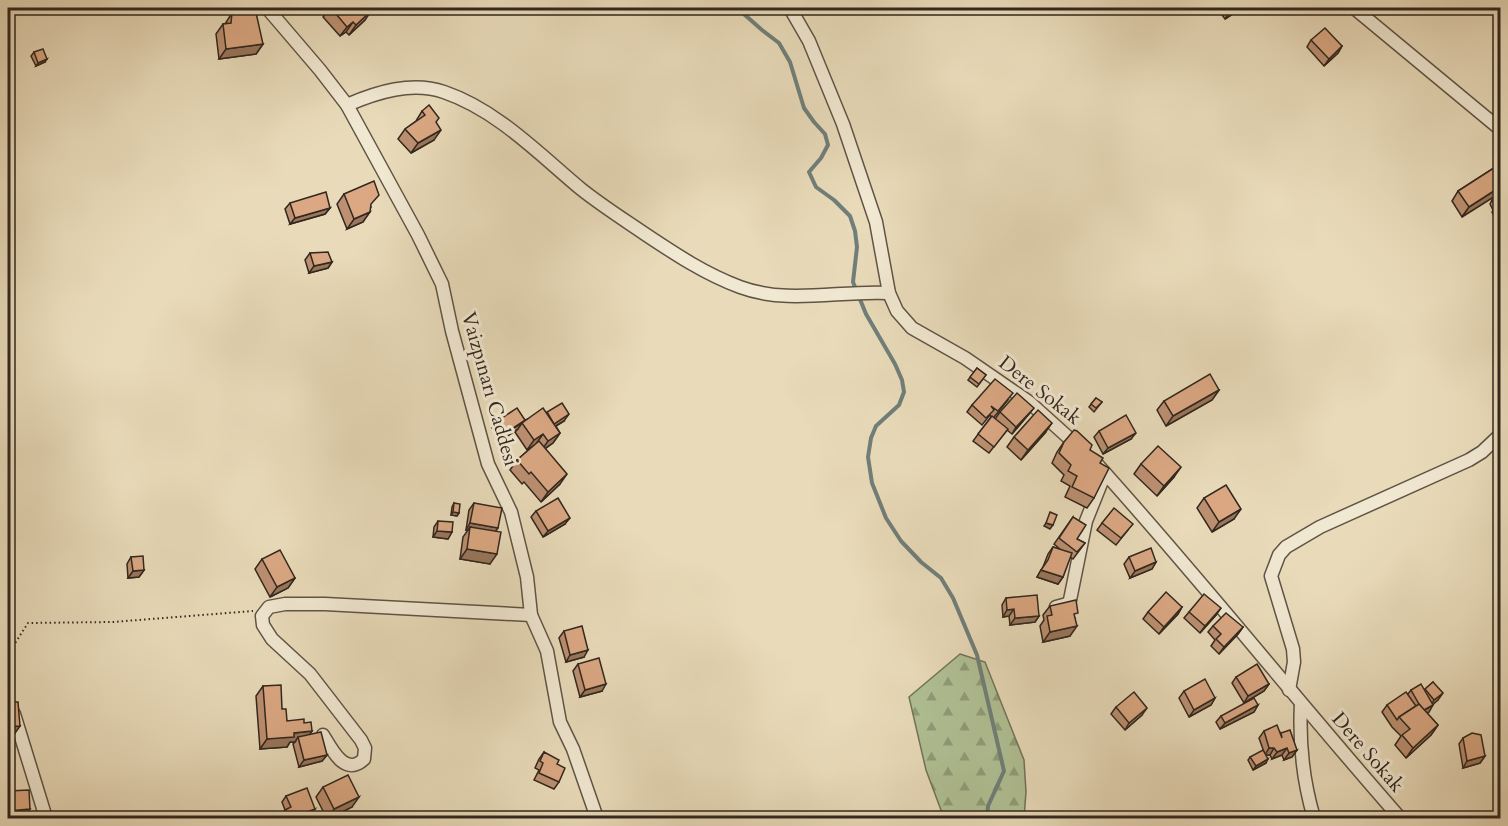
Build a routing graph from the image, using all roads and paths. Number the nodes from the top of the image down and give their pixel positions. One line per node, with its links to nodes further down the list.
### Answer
1 (267, 8): 4 (street, Vaizpınarı Caddesi)
2 (790, 8): 6 (street, Dere Sokak)
3 (1354, 8): 5 (street)
4 (347, 105): 6 (street); 11 (street, Vaizpınarı Caddesi)
5 (1500, 129)
6 (889, 293): 8 (street, Dere Sokak)
7 (1500, 435): 12 (street)
8 (1106, 473): 9 (street); 12 (street, Dere Sokak)
9 (1056, 607)
10 (265, 610): 11 (street); 14 (path); 15 (street)
11 (531, 615): 17 (street, Vaizpınarı Caddesi)
12 (1289, 690): 13 (street, Dere Sokak)
13 (1300, 703): 18 (street); 19 (street, Dere Sokak)
14 (14, 713): 16 (street)
15 (323, 735)
16 (46, 819)
17 (597, 819)
18 (1314, 819)
19 (1400, 819)

